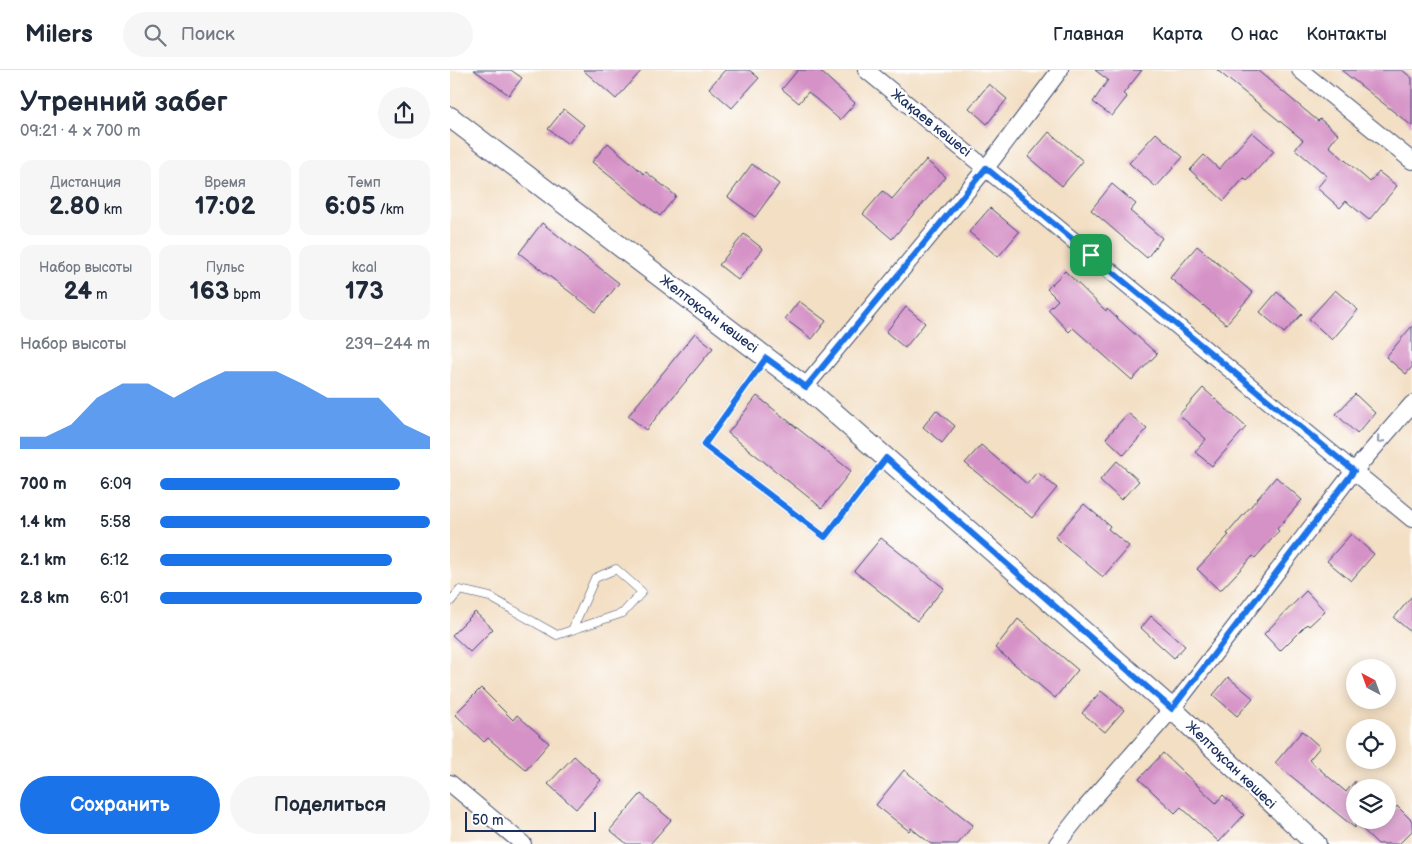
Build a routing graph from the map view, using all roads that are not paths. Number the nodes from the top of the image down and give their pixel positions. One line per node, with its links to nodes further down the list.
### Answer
1 (866, 70): 6 (street, Жақаев көшесі)
2 (1060, 70): 6 (street)
3 (1300, 70): 5 (street)
4 (450, 117): 7 (street, Желтоқсан көшесі)
5 (1412, 161)
6 (986, 168): 8 (street); 11 (street, Жақаев көшесі)
7 (766, 358): 8 (street, Желтоқсан көшесі); 10 (lane)
8 (806, 387): 10 (street, Желтоқсан көшесі)
9 (1412, 404): 11 (street, one-way to 11)
10 (886, 458): 15 (street, Желтоқсан көшесі)
11 (1354, 471): 12 (street, Жақаев көшесі); 15 (street)
12 (1412, 519)
13 (450, 602): 14 (lane)
14 (572, 630): 14 (lane)
15 (1172, 709): 18 (street); 19 (street, Желтоқсан көшесі)
16 (450, 782): 17 (street)
17 (523, 844)
18 (1058, 844)
19 (1316, 844)

